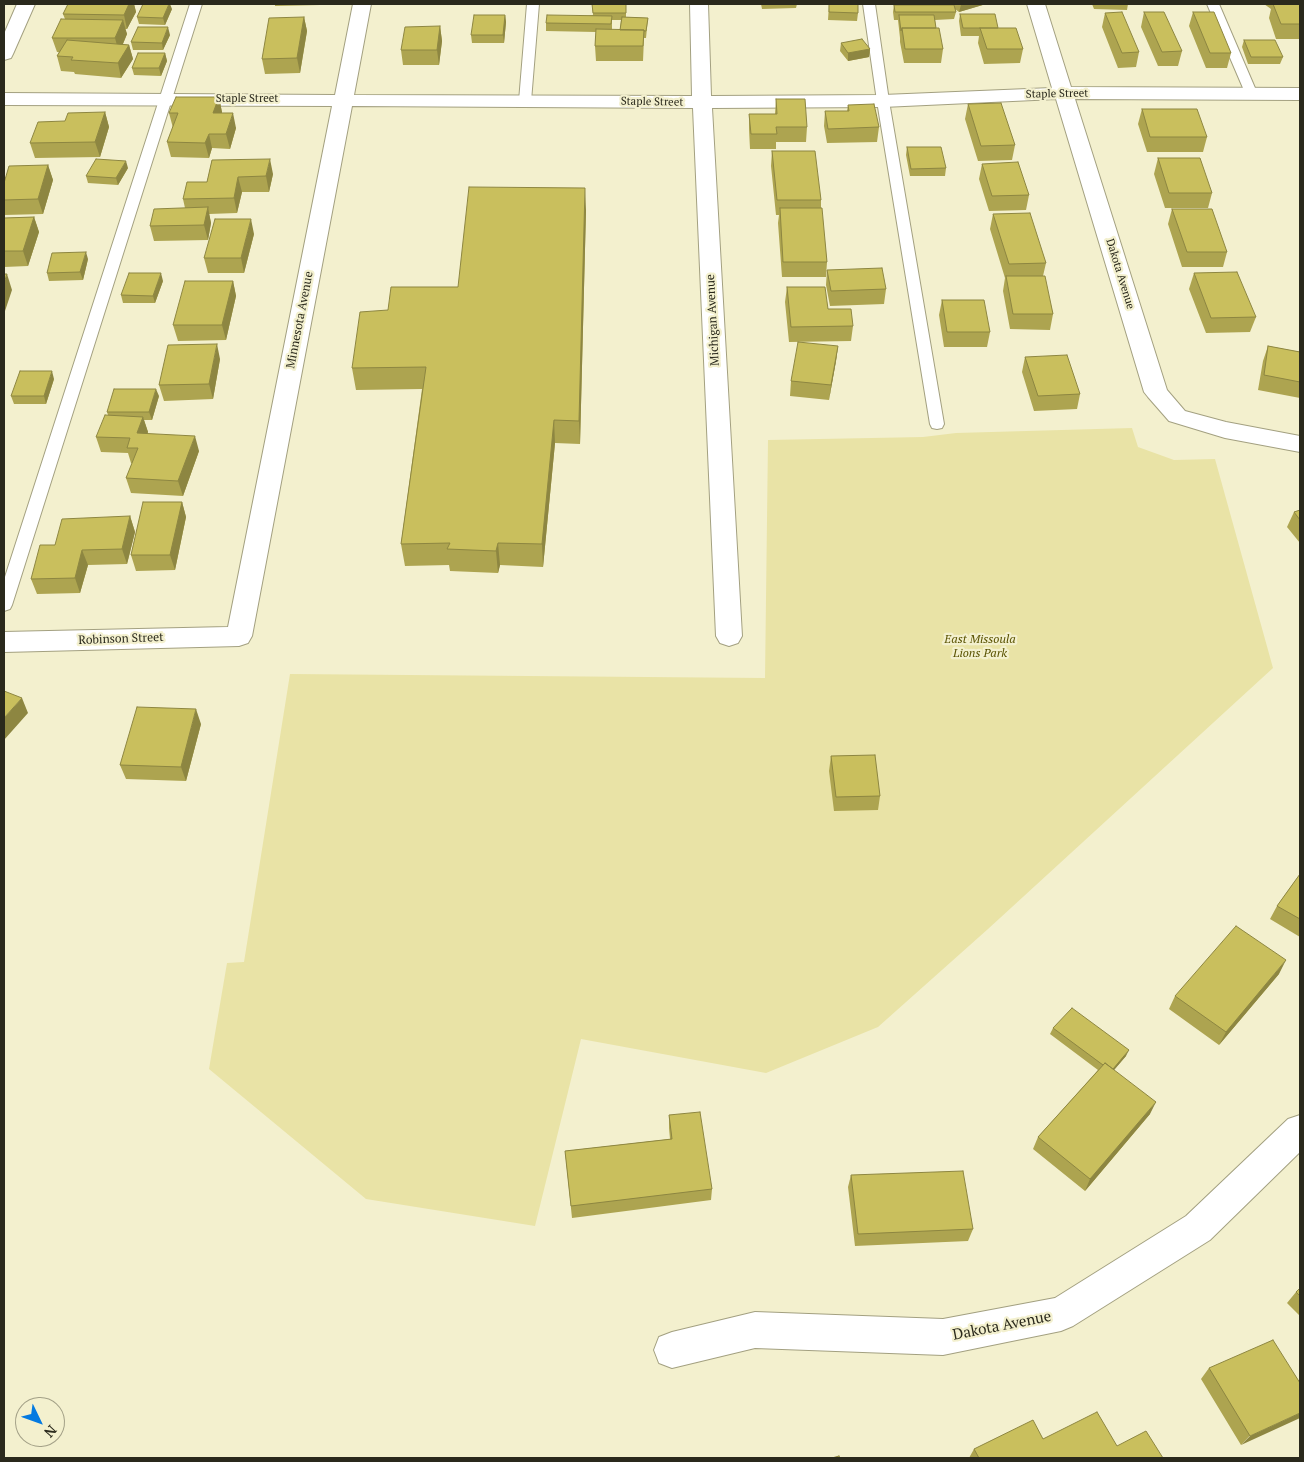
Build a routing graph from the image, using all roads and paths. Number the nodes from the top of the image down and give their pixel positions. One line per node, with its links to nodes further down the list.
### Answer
1 (26, 4): 9 (street)
2 (196, 4): 14 (lane)
3 (362, 4): 15 (street, Minnesota Avenue)
4 (533, 4): 16 (lane)
5 (699, 4): 18 (street, Michigan Avenue)
6 (869, 4): 17 (lane)
7 (1036, 4): 10 (street, Dakota Avenue)
8 (1213, 4): 12 (lane)
9 (4, 54)
10 (1064, 93): 12 (street, Staple Street); 17 (street, Staple Street); 20 (street, Dakota Avenue)
11 (1300, 94): 12 (street, Staple Street)
12 (1252, 95)
13 (4, 99): 14 (street, Staple Street)
14 (166, 99): 15 (street, Staple Street); 21 (lane)
15 (342, 99): 16 (street, Staple Street); 22 (street, Minnesota Avenue)
16 (525, 101): 18 (street, Staple Street)
17 (883, 101): 18 (street, Staple Street); 19 (lane)
18 (702, 102): 23 (street, Michigan Avenue)
19 (937, 424)
20 (1300, 444)
21 (4, 605)
22 (239, 636): 24 (street, Robinson Street)
23 (729, 636)
24 (4, 642)
25 (1300, 1130): 26 (street, Dakota Avenue)
26 (672, 1350)

